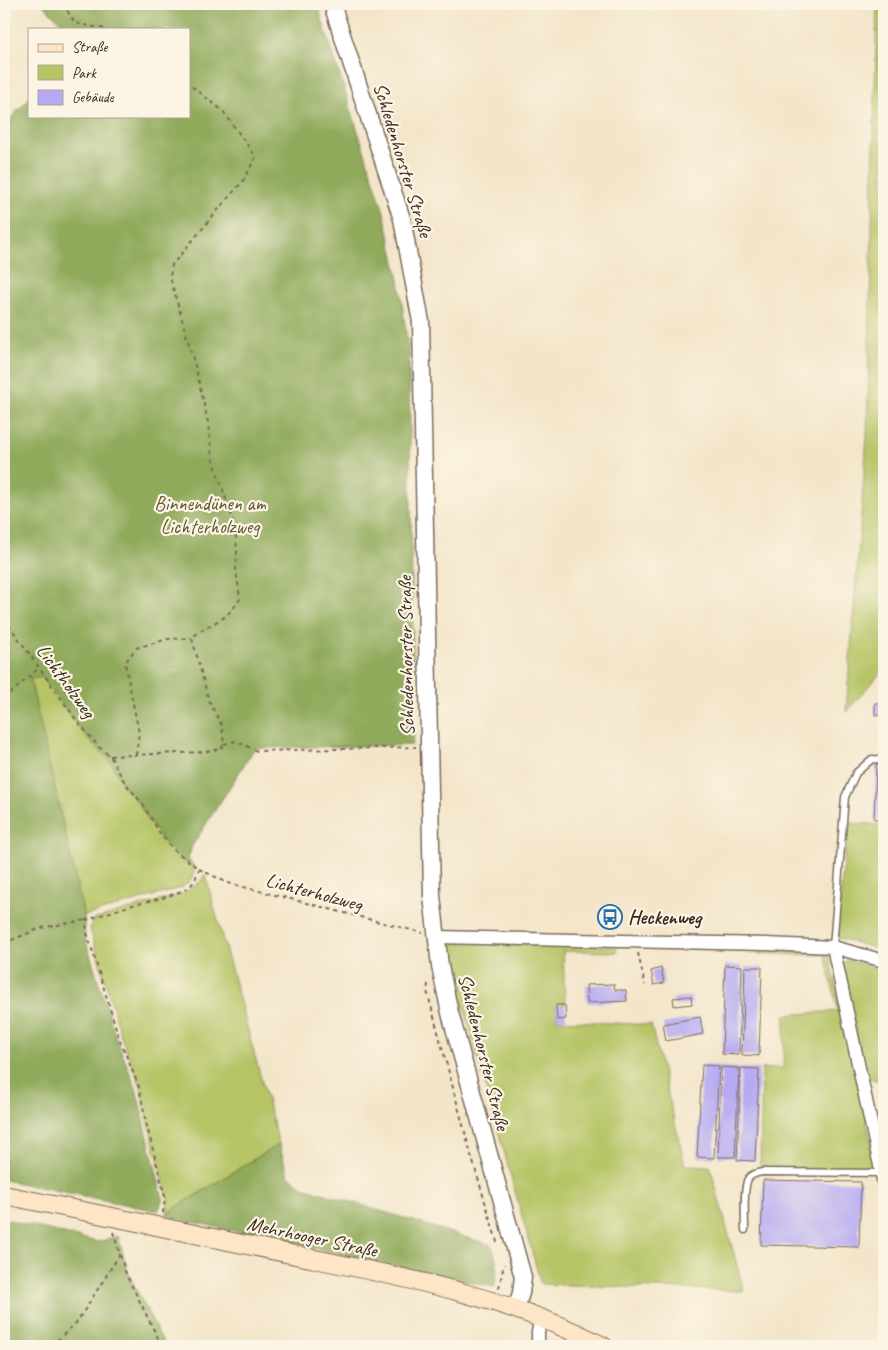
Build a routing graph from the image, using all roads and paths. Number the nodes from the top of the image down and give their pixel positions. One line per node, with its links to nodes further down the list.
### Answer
1 (63, 4): 3 (path)
2 (332, 4): 10 (street, Schledenhorster Straße)
3 (100, 28)
4 (190, 85): 6 (path)
5 (4, 618): 7 (path, Lichtholzweg)
6 (192, 638): 9 (path); 12 (path)
7 (39, 668): 8 (path); 11 (path, Lichtholzweg)
8 (4, 699)
9 (224, 744): 10 (path); 12 (path)
10 (429, 745): 16 (street, Schledenhorster Straße)
11 (110, 756): 12 (path); 14 (path, Lichterholzweg)
12 (136, 756)
13 (884, 760): 19 (lane)
14 (200, 869): 15 (path); 16 (path, Lichterholzweg)
15 (86, 920): 18 (path); 27 (path)
16 (431, 936): 17 (street); 33 (street, Schledenhorster Straße)
17 (636, 941): 19 (street); 22 (path)
18 (4, 943)
19 (833, 947): 20 (street); 23 (street)
20 (884, 961)
21 (430, 977): 29 (path)
22 (645, 985)
23 (879, 1139): 24 (street)
24 (883, 1178): 28 (lane)
25 (4, 1196): 26 (main road, Mehrhooger Straße)
26 (110, 1217): 27 (main road, Mehrhooger Straße); 30 (path)
27 (161, 1227): 33 (main road, Mehrhooger Straße)
28 (745, 1230)
29 (498, 1245)
30 (120, 1254): 35 (path); 36 (path)
31 (504, 1264): 32 (path)
32 (499, 1285)
33 (516, 1308): 34 (main road, Mehrhooger Straße)
34 (541, 1317): 37 (street); 38 (main road, Mehrhooger Straße)
35 (51, 1346)
36 (162, 1346)
37 (538, 1346)
38 (603, 1346)

